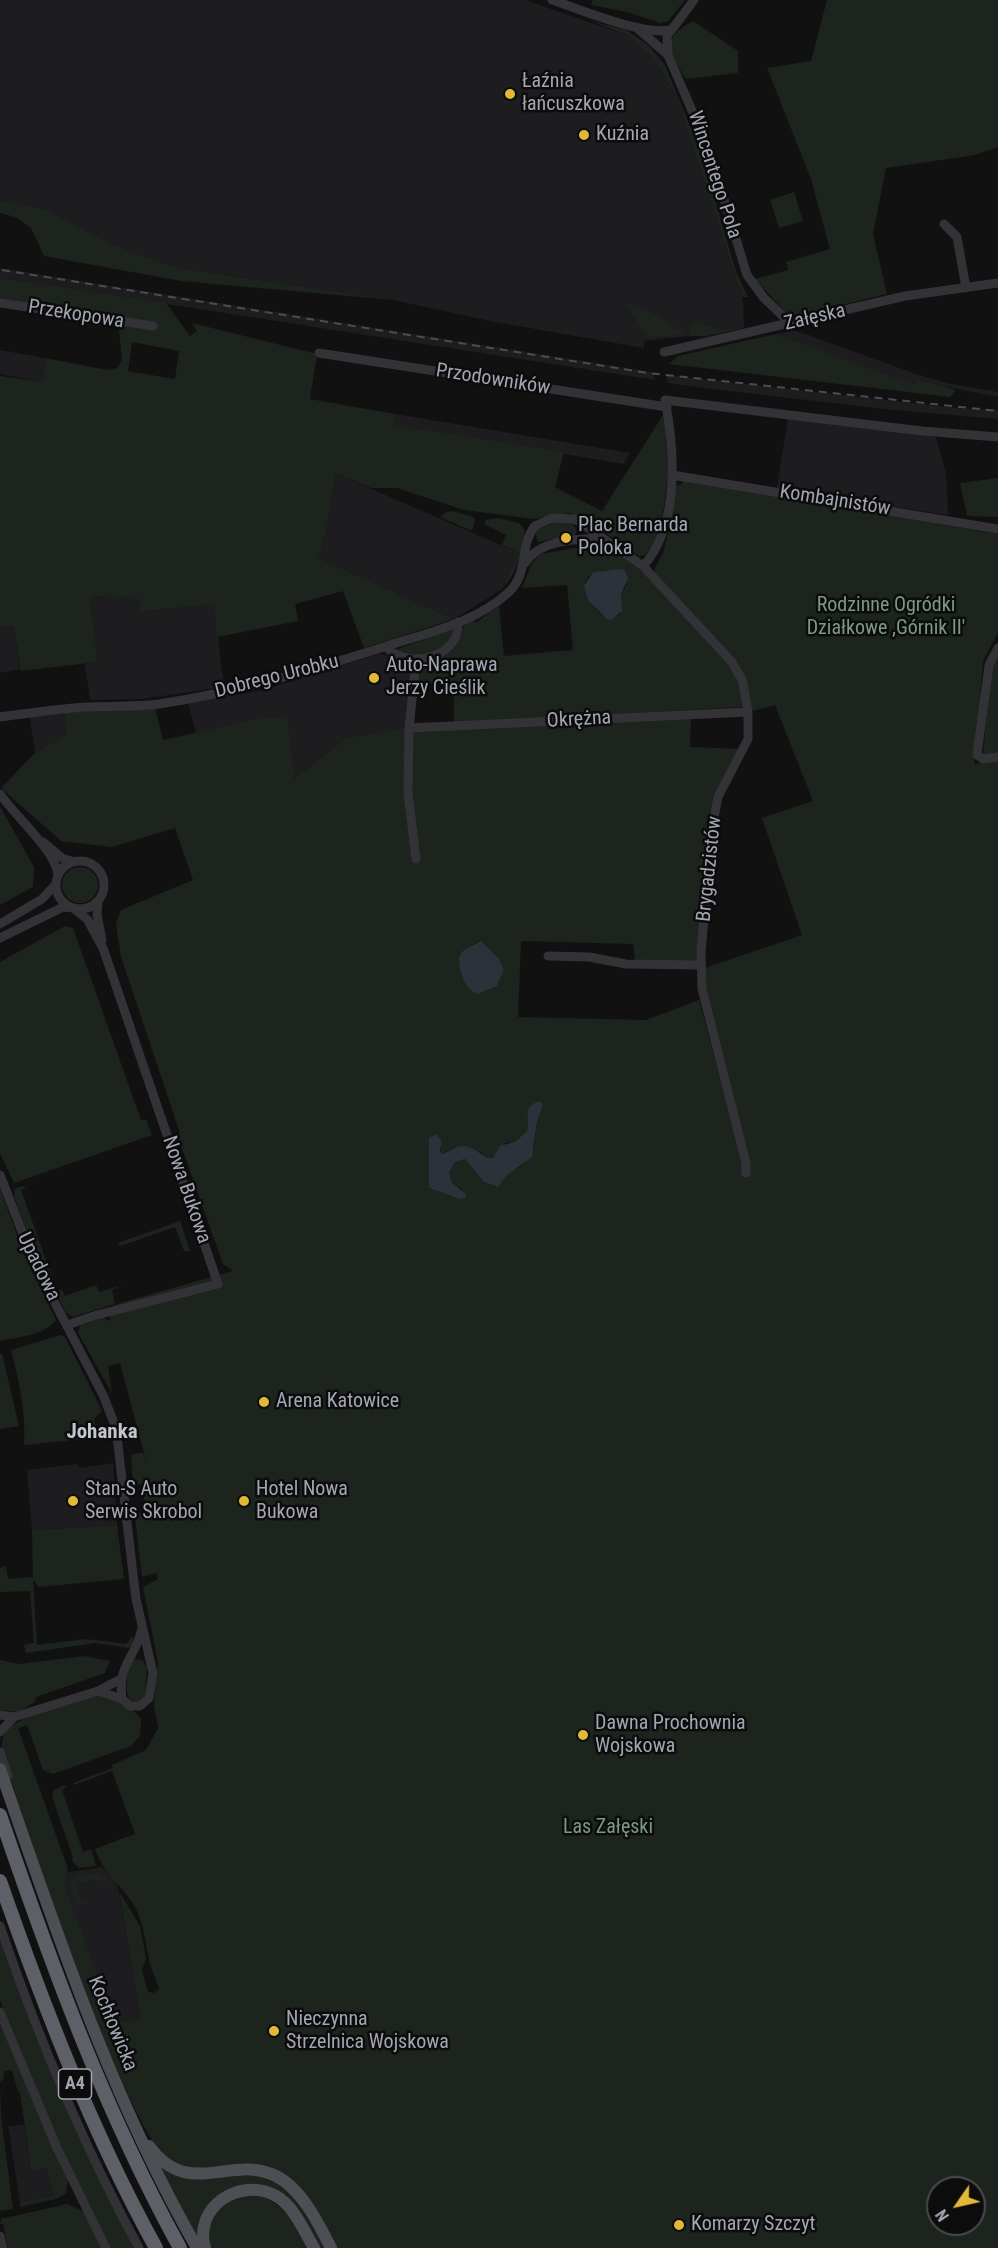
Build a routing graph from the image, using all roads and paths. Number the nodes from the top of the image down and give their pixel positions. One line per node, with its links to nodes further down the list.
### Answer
1 (552, 0): 3 (street, Wincentego Pola)
2 (694, 0): 4 (street)
3 (636, 27): 4 (street, Wincentego Pola); 5 (street, Wincentego Pola)
4 (670, 30): 5 (street)
5 (668, 55): 10 (street, Wincentego Pola)
6 (944, 224): 8 (street)
7 (998, 283): 8 (street, Załęska)
8 (966, 288): 10 (street, Załęska)
9 (0, 303): 11 (street, Przekopowa)
10 (790, 324): 12 (street, Załęska)
11 (153, 326)
12 (664, 352)
13 (319, 353): 14 (street, Przodowników)
14 (666, 403): 15 (street, Przodowników); 16 (street)
15 (998, 437)
16 (672, 475): 18 (street, Kombajnistów); 24 (street)
17 (575, 519): 19 (street); 20 (street); 21 (street)
18 (998, 529)
19 (530, 535): 22 (street); 23 (street, Dobrego Urobku)
20 (604, 538): 21 (street, Dobrego Urobku); 24 (street)
21 (574, 540): 22 (street, Dobrego Urobku)
22 (546, 546): 23 (street, Dobrego Urobku)
23 (524, 565): 25 (street, Dobrego Urobku)
24 (643, 566): 29 (street, Brygadzistów)
25 (458, 622): 26 (street, Dobrego Urobku); 28 (street)
26 (386, 647): 28 (street); 30 (street, Dobrego Urobku)
27 (998, 648): 32 (street)
28 (416, 658): 31 (street)
29 (748, 712): 31 (street, Okrężna); 45 (street, Brygadzistów)
30 (0, 717)
31 (409, 728): 35 (street)
32 (998, 757)
33 (0, 794): 34 (street)
34 (37, 838): 36 (street); 37 (street)
35 (417, 858)
36 (74, 862): 37 (street); 39 (street)
37 (58, 875): 38 (street)
38 (56, 885): 40 (street); 41 (street)
39 (98, 902): 40 (street); 43 (street, Nowa Bukowa)
40 (72, 908): 42 (street); 43 (street, Nowa Bukowa)
41 (0, 924)
42 (0, 938)
43 (104, 948): 48 (street, Nowa Bukowa)
44 (548, 956): 45 (street)
45 (700, 965): 46 (street, Brygadzistów)
46 (746, 1173)
47 (0, 1174): 48 (street, Upadowa)
48 (67, 1325): 49 (street, Upadowa)
49 (142, 1628): 50 (street); 51 (street, Upadowa)
50 (135, 1652): 51 (street); 52 (street)
51 (149, 1658): 54 (street, Upadowa)
52 (121, 1679): 53 (street); 54 (street)
53 (98, 1691): 54 (street); 56 (street)
54 (122, 1699)
55 (0, 1715): 56 (street)
56 (14, 1717): 57 (street)
57 (0, 1732)
58 (0, 1752): 60 (street, Kochłowicka)
59 (0, 1768): 60 (main road, Kochłowicka)
60 (13, 1805): 65 (main road, Kochłowicka)
61 (0, 1815): 71 (highway, A4)
62 (0, 1881): 70 (highway, A4)
63 (0, 1926): 69 (street)
64 (0, 2012): 68 (street)
65 (129, 2117): 72 (main road, Kochłowicka); 75 (main road)
66 (0, 2236): 67 (street)
67 (3, 2248)
68 (106, 2248)
69 (139, 2248)
70 (156, 2248)
71 (180, 2248)
72 (197, 2248)
73 (205, 2248): 74 (main road)
74 (315, 2248)
75 (331, 2248)

